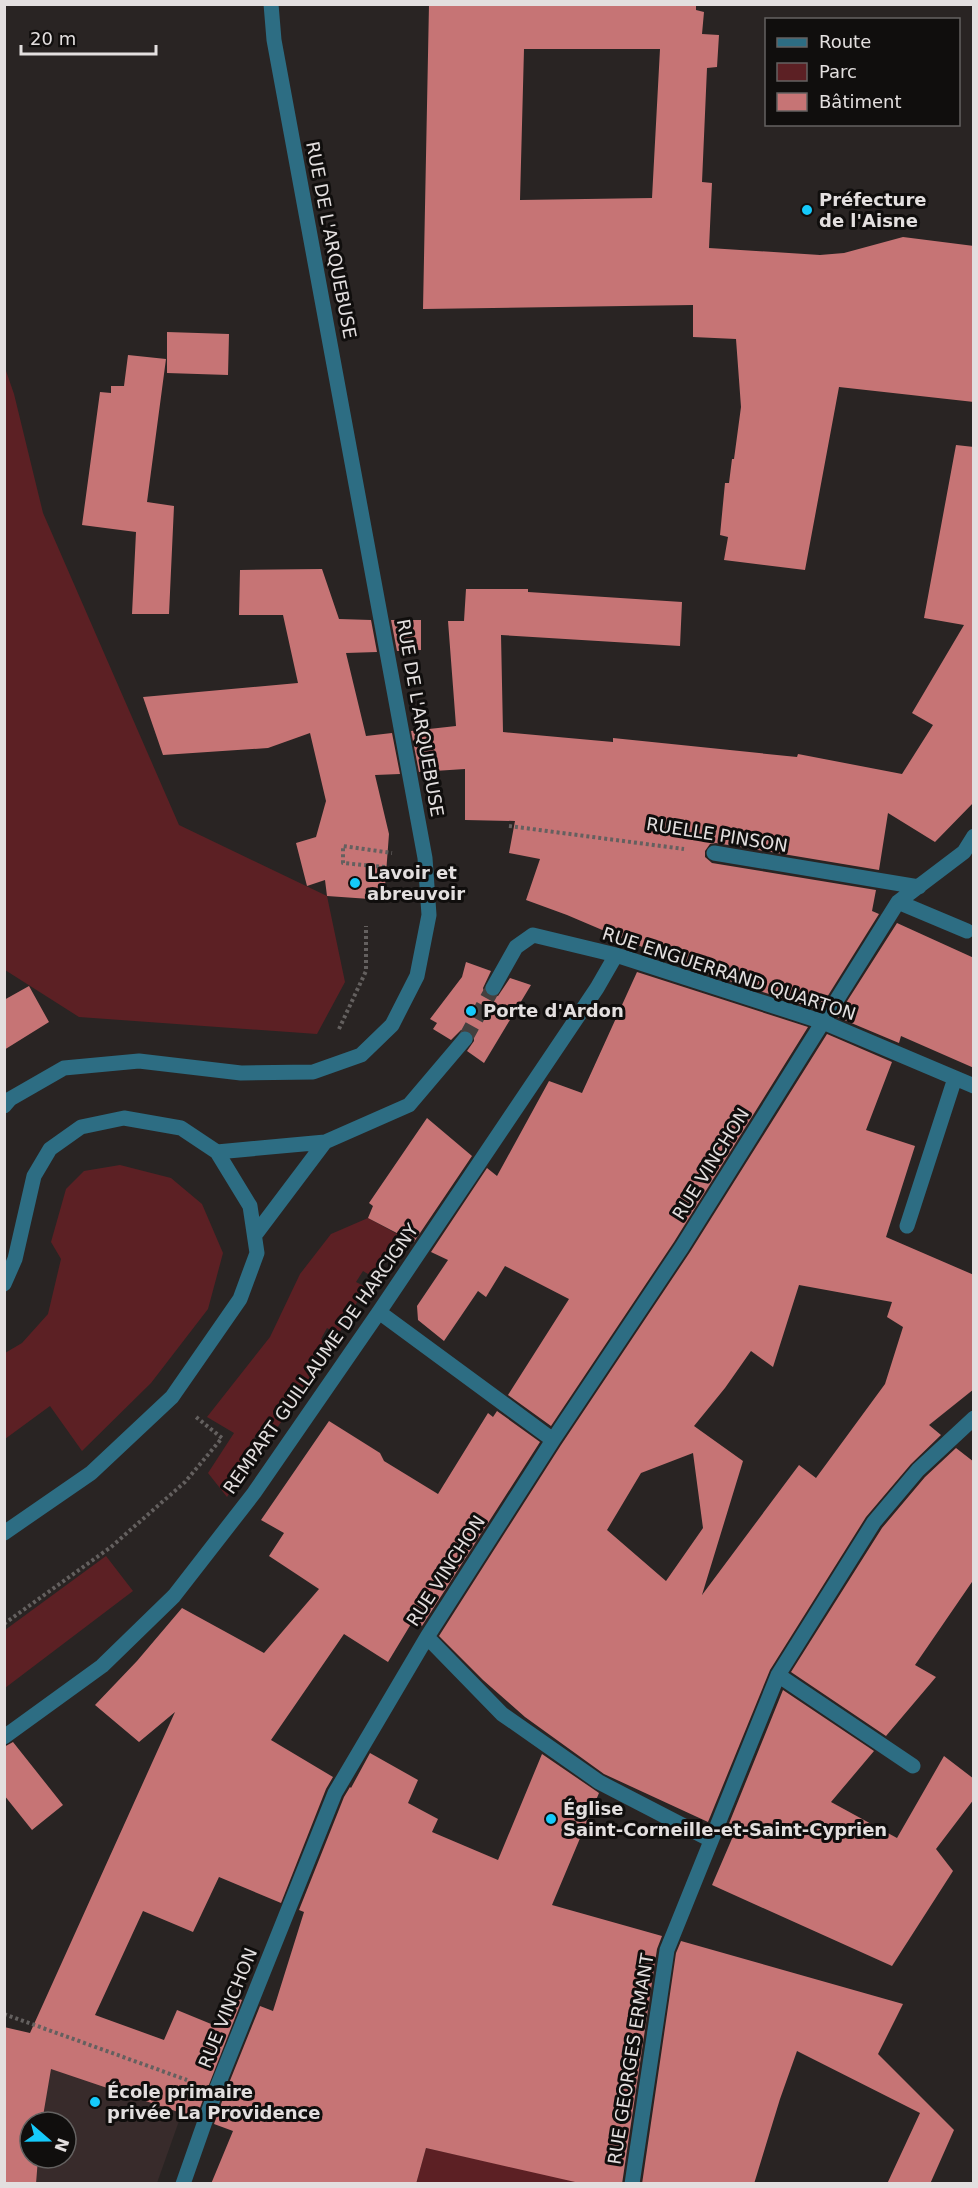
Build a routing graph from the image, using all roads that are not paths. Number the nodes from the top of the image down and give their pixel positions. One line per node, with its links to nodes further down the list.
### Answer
1 (271, 4): 13 (street, RUE DE L'ARQUEBUSE)
2 (974, 836): 4 (street)
3 (714, 853): 4 (street, RUELLE PINSON)
4 (919, 887): 5 (street)
5 (898, 902): 6 (street); 9 (street, RUE VINCHON)
6 (967, 931)
7 (616, 955): 8 (street, RUE ENGUERRAND QUARTON); 9 (street, RUE ENGUERRAND QUARTON); 19 (street, REMPART GUILLAUME DE HARCIGNY)
8 (494, 988)
9 (823, 1023): 11 (street, RUE ENGUERRAND QUARTON); 21 (street, RUE VINCHON)
10 (465, 1039): 14 (street)
11 (955, 1078): 12 (street, RUE ENGUERRAND QUARTON); 16 (street)
12 (974, 1086)
13 (4, 1106)
14 (325, 1143): 15 (street); 17 (street)
15 (218, 1152): 17 (street); 18 (street)
16 (907, 1227)
17 (255, 1235): 22 (street)
18 (4, 1284)
19 (379, 1312): 21 (street); 25 (street, REMPART GUILLAUME DE HARCIGNY)
20 (974, 1418): 24 (street, RUE GEORGES ERMANT)
21 (553, 1440): 23 (street, RUE VINCHON)
22 (4, 1533)
23 (427, 1636): 27 (street); 28 (street, RUE VINCHON)
24 (778, 1675): 26 (street); 27 (street, RUE GEORGES ERMANT)
25 (4, 1737)
26 (913, 1766)
27 (711, 1840): 29 (street, RUE GEORGES ERMANT)
28 (183, 2184)
29 (632, 2184)

